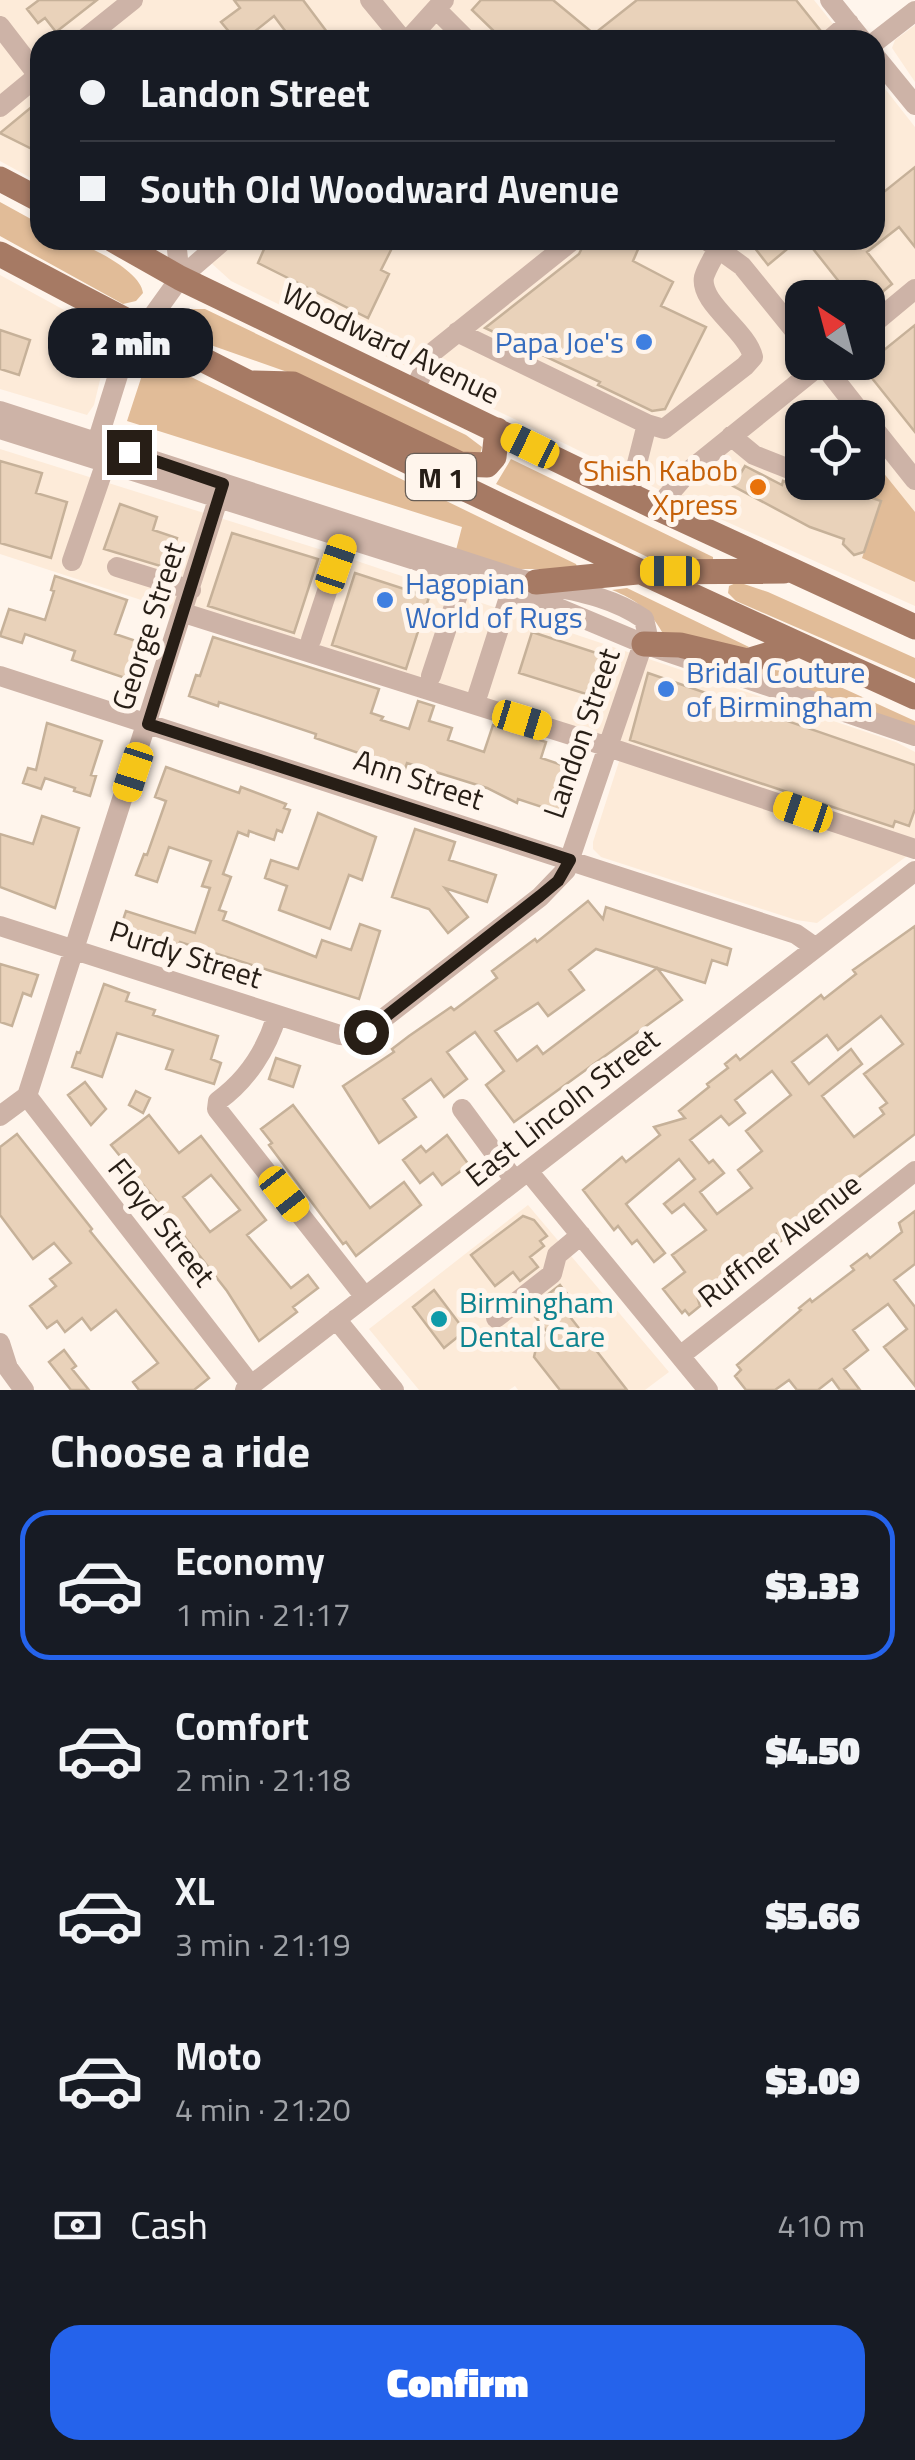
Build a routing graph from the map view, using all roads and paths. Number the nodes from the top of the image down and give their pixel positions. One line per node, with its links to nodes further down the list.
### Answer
1 (133, 0): 7 (street)
2 (370, 0): 8 (street)
3 (830, 0): 11 (street)
4 (440, 4): 9 (street); 10 (street)
5 (915, 11): 12 (street)
6 (0, 26): 13 (street)
7 (96, 30)
8 (397, 30)
9 (415, 30)
10 (460, 30)
11 (854, 30)
12 (885, 34)
13 (30, 64)
14 (885, 68): 16 (street)
15 (30, 83): 17 (street)
16 (915, 105)
17 (0, 106)
18 (0, 179): 19 (main road)
19 (30, 195)
20 (131, 250): 27 (main road, Woodward Avenue / M 1)
21 (177, 250): 27 (street)
22 (212, 250): 27 (street)
23 (560, 250): 32 (street)
24 (710, 250): 39 (street)
25 (720, 250): 30 (street)
26 (0, 254): 31 (main road, M 1)
27 (180, 278): 31 (street); 36 (main road, Woodward Avenue / M 1)
28 (915, 289): 29 (street)
29 (885, 314)
30 (785, 319)
31 (142, 330): 35 (main road, M 1); 44 (street)
32 (457, 332): 36 (street); 39 (street)
33 (801, 380): 42 (street)
34 (835, 380): 37 (street)
35 (244, 383): 41 (main road); 53 (main road, M 1)
36 (414, 390): 41 (main road, Woodward Avenue / M 1)
37 (851, 400)
38 (0, 411): 44 (street)
39 (647, 424): 48 (street)
40 (0, 430): 44 (street)
41 (497, 430): 48 (main road, Woodward Avenue / M 1)
42 (731, 436): 45 (street); 49 (street)
43 (885, 443): 46 (street)
44 (98, 454): 47 (street); 51 (street)
45 (785, 467)
46 (915, 480)
47 (221, 492): 50 (street); 56 (street); 57 (street, George Street)
48 (629, 494): 49 (main road, Woodward Avenue / M 1)
49 (656, 508): 54 (main road, Woodward Avenue / M 1)
50 (344, 540): 55 (street); 61 (street)
51 (72, 561)
52 (117, 567): 57 (street)
53 (637, 572): 54 (main road); 56 (main road); 63 (main road, M 1)
54 (794, 572): 60 (main road, Woodward Avenue / M 1)
55 (464, 576): 58 (street); 65 (street)
56 (536, 582): 62 (street)
57 (192, 590): 59 (street, George Street)
58 (512, 591): 62 (street); 66 (street)
59 (184, 613): 68 (street, George Street); 70 (street)
60 (915, 627)
61 (311, 640)
62 (644, 644): 63 (main road); 69 (street); 70 (street, Landon Street)
63 (799, 645): 67 (main road, M 1)
64 (0, 676): 68 (street, Ann Street)
65 (431, 676)
66 (478, 694)
67 (915, 697)
68 (148, 724): 72 (street, Ann Street); 76 (street, George Street)
69 (915, 736)
70 (608, 746): 71 (street); 72 (street, Landon Street)
71 (915, 849)
72 (570, 860): 75 (street, Ann Street); 78 (street, Landon Street)
73 (915, 871): 75 (street, East Lincoln Street)
74 (0, 926): 76 (street, Purdy Street)
75 (816, 948): 83 (street, East Lincoln Street)
76 (75, 949): 77 (street, Purdy Street); 79 (street, George Street)
77 (277, 1014): 78 (street, Purdy Street); 85 (street)
78 (355, 1036)
79 (27, 1096): 81 (street); 90 (street, Floyd Street)
80 (462, 1109): 83 (street)
81 (0, 1116)
82 (915, 1171): 89 (street, Ruffner Avenue)
83 (522, 1176): 84 (street); 85 (street, East Lincoln Street)
84 (581, 1235): 86 (street); 89 (street)
85 (365, 1297): 87 (street, East Lincoln Street)
86 (496, 1318)
87 (336, 1319): 90 (street, East Lincoln Street); 92 (street)
88 (0, 1343): 91 (street)
89 (680, 1356): 93 (street)
90 (248, 1388)
91 (24, 1390)
92 (394, 1390)
93 (708, 1390)

